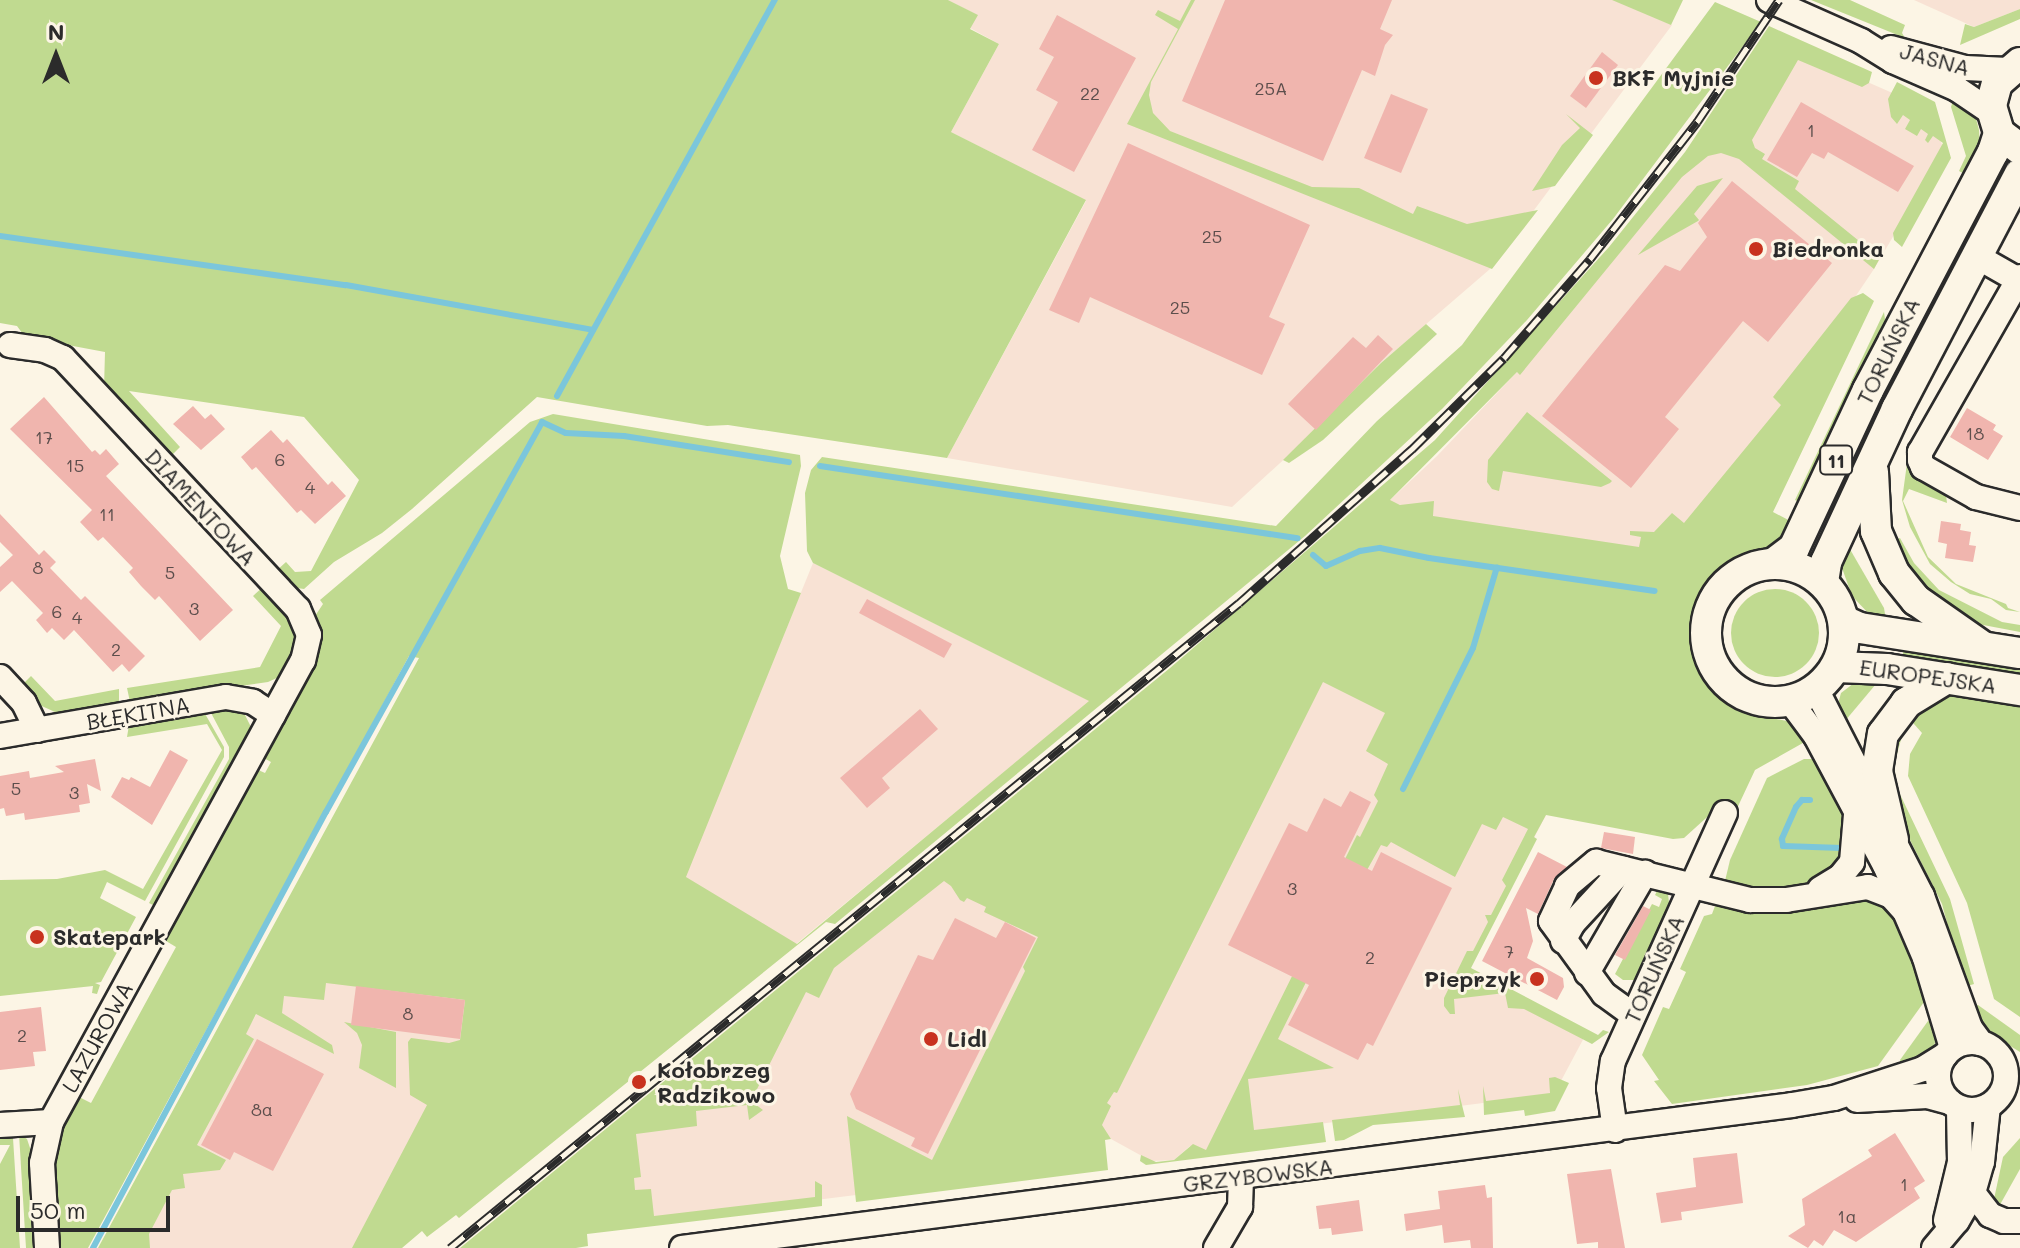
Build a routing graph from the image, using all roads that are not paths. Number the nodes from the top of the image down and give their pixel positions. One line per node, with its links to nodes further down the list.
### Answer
1 (1769, 0): 2 (street, JASNA)
2 (1861, 41): 3 (street, JASNA); 4 (street, JASNA)
3 (2014, 67): 4 (main road, 11)
4 (2003, 131): 11 (main road, TORUŃSKA / 11)
5 (2020, 174): 6 (main road, TORUŃSKA / 11)
6 (1976, 256): 7 (street); 9 (main road, TORUŃSKA / 11)
7 (2019, 278): 10 (street)
8 (10, 345): 20 (street, DIAMENTOWA)
9 (1878, 449): 12 (main road, TORUŃSKA / 11); 14 (main road)
10 (2020, 508)
11 (1773, 564): 12 (main road); 18 (main road, 11)
12 (1823, 582): 13 (main road)
13 (1844, 621): 14 (main road, EUROPEJSKA); 18 (main road)
14 (1983, 647): 15 (main road, EUROPEJSKA)
15 (2020, 653)
16 (0, 677): 21 (street)
17 (1947, 678): 18 (main road, EUROPEJSKA / 11); 19 (main road, EUROPEJSKA / 11); 25 (main road)
18 (1814, 685): 23 (street); 25 (street)
19 (2020, 690)
20 (273, 715): 21 (street, BŁĘKITNA); 38 (street, LAZUROWA)
21 (37, 730): 22 (street, BŁĘKITNA)
22 (0, 736)
23 (1856, 812): 28 (street); 29 (street)
24 (1725, 813): 27 (street, TORUŃSKA)
25 (1893, 840): 32 (street)
26 (1634, 871): 27 (street); 30 (street); 30 (street)
27 (1693, 884): 28 (street); 31 (street, TORUŃSKA)
28 (1806, 896): 29 (street)
29 (1907, 914): 33 (street)
30 (1587, 973): 31 (street)
31 (1633, 1015): 40 (street, TORUŃSKA)
32 (1981, 1043): 33 (street); 34 (street)
33 (1948, 1052): 36 (street, GRZYBOWSKA); 37 (street)
34 (2011, 1059): 35 (street)
35 (2004, 1094): 37 (street); 42 (street)
36 (1834, 1098): 37 (street, GRZYBOWSKA); 40 (street, GRZYBOWSKA)
37 (1954, 1105): 45 (street)
38 (51, 1122): 39 (street); 46 (street, LAZUROWA)
39 (0, 1125)
40 (1615, 1130): 41 (street, GRZYBOWSKA)
41 (1241, 1178): 44 (street, GRZYBOWSKA); 48 (street)
42 (1973, 1193): 43 (street); 45 (street)
43 (2020, 1221)
44 (860, 1237): 47 (street, GRZYBOWSKA)
45 (1938, 1241)
46 (47, 1248)
47 (682, 1248)
48 (1216, 1248)

